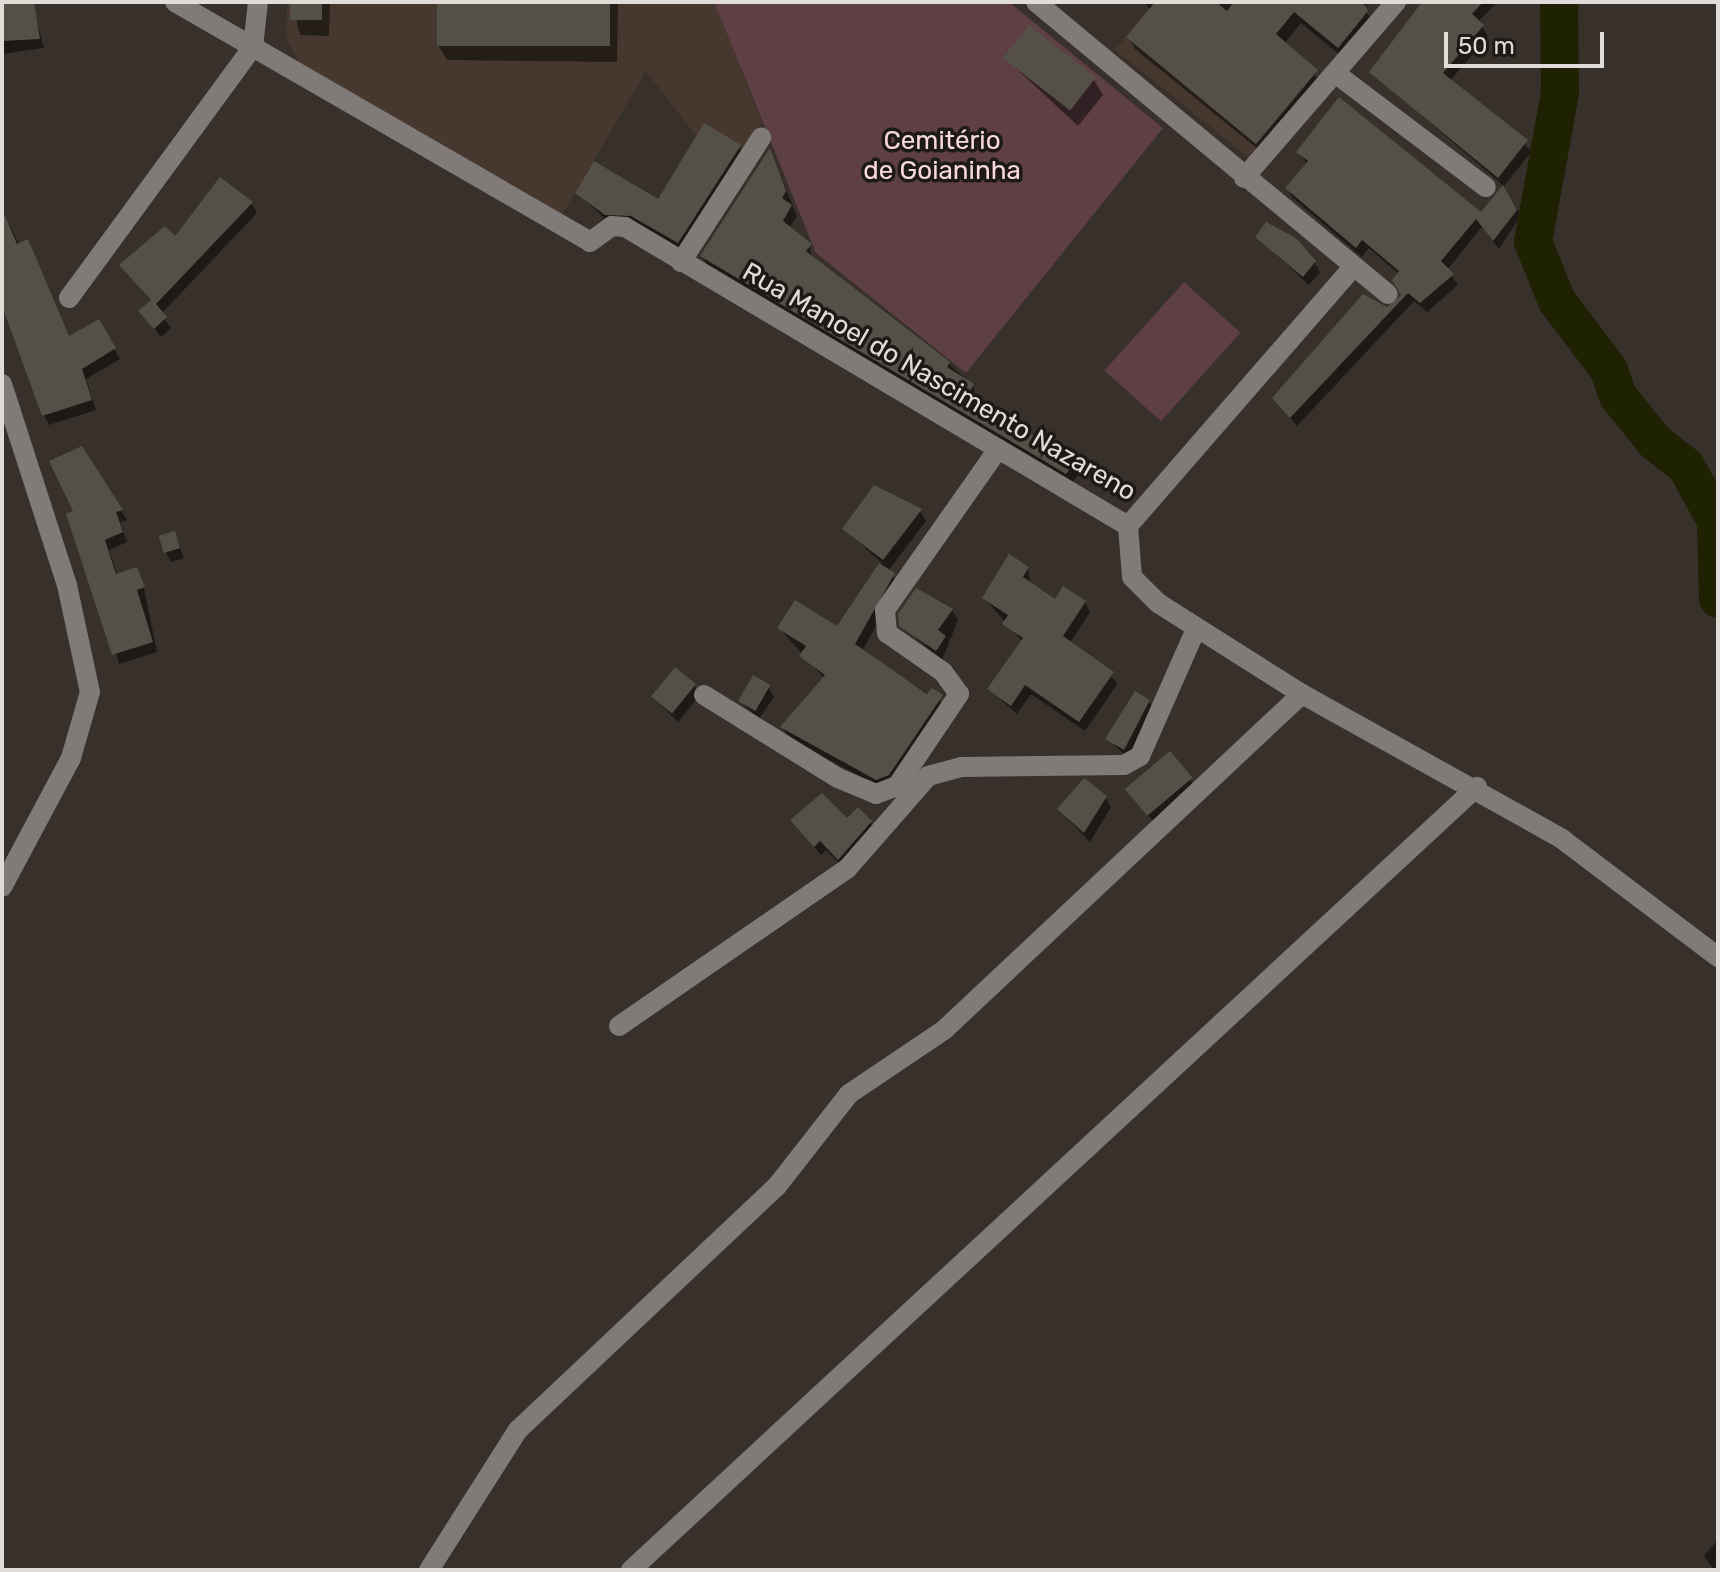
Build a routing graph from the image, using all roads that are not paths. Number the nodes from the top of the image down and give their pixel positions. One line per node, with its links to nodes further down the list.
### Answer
1 (175, 2): 5 (street)
2 (258, 2): 5 (street)
3 (1036, 2): 8 (street)
4 (1384, 6): 6 (street)
5 (253, 47): 10 (street, Rua Manoel do Nascimento Nazareno); 13 (street)
6 (1335, 73): 8 (street); 9 (street)
7 (761, 138): 10 (street)
8 (1244, 178): 11 (street)
9 (1486, 187)
10 (681, 262): 15 (street, Rua Manoel do Nascimento Nazareno)
11 (1352, 268): 12 (street); 16 (street, Rua Manoel do Nascimento Nazareno)
12 (1388, 294)
13 (69, 298)
14 (2, 384): 21 (street)
15 (998, 449): 16 (street, Rua Manoel do Nascimento Nazareno); 19 (street)
16 (1128, 526): 17 (street)
17 (1196, 629): 18 (street); 23 (street)
18 (1302, 694): 20 (street); 24 (street)
19 (704, 695)
20 (1477, 787): 22 (street); 25 (street)
21 (3, 884)
22 (1718, 957)
23 (619, 1026)
24 (429, 1570)
25 (631, 1570)

